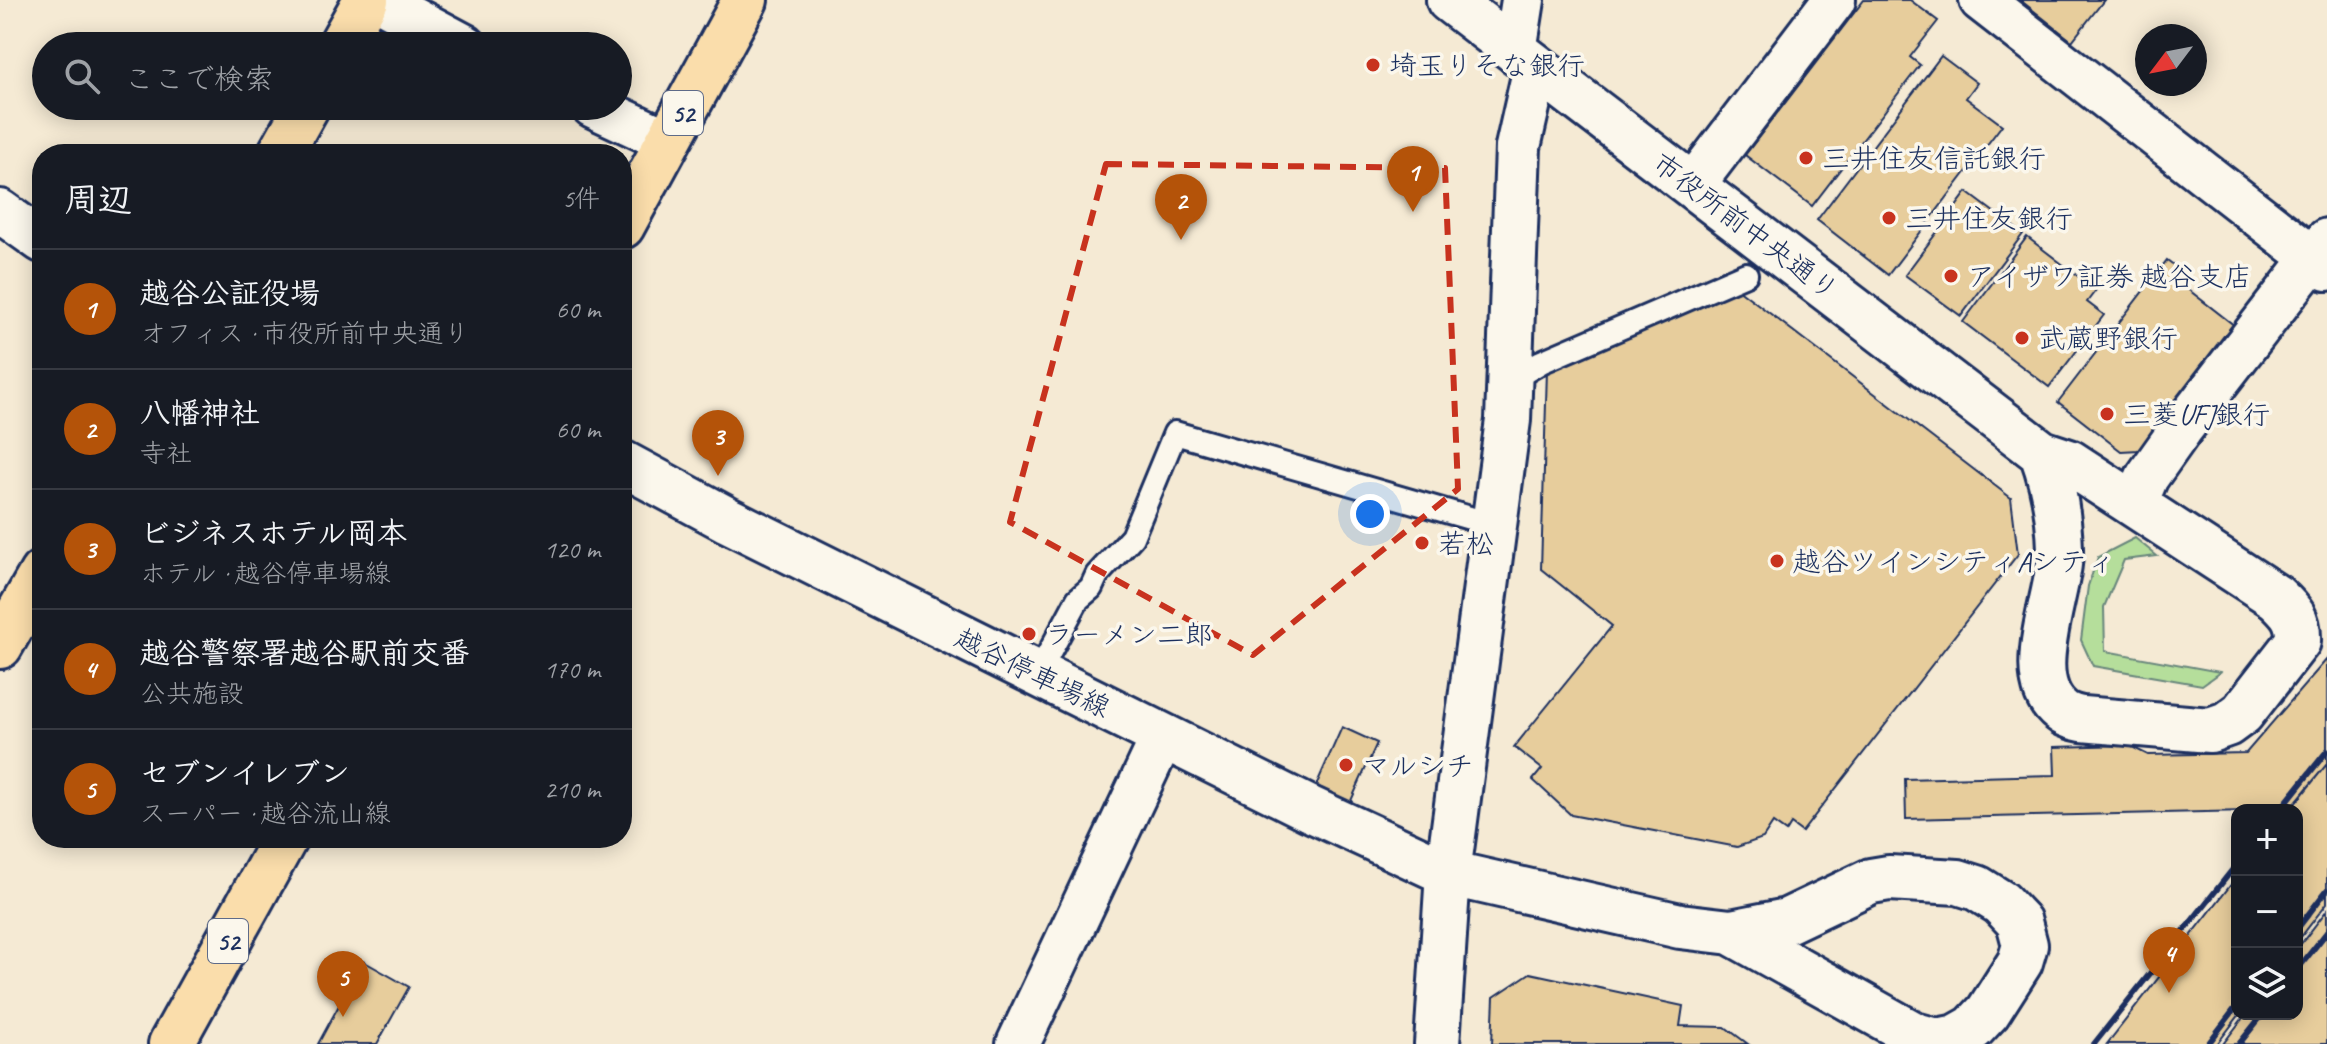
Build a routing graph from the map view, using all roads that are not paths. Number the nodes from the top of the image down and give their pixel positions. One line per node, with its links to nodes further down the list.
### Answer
1 (366, 0): 8 (main road)
2 (379, 0): 9 (street)
3 (745, 0): 13 (main road, 52)
4 (1449, 0): 10 (street, 市役所前中央通り)
5 (1523, 0): 10 (street)
6 (1834, 0): 15 (street)
7 (1981, 0): 19 (street)
8 (348, 32)
9 (439, 32)
10 (1526, 59): 15 (street, 市役所前中央通り); 21 (street)
11 (299, 120): 14 (main road)
12 (623, 120): 13 (street)
13 (668, 141): 16 (main road, 52)
14 (286, 144)
15 (1693, 185): 22 (street, 市役所前中央通り)
16 (632, 208)
17 (0, 211): 18 (street)
18 (32, 234)
19 (2322, 256): 24 (street)
20 (1746, 274): 21 (lane)
21 (1509, 381): 25 (street)
22 (2042, 453): 24 (street, 市役所前中央通り); 26 (street)
23 (632, 468): 30 (street, 越谷停車場線)
24 (2135, 505): 26 (street); 28 (street)
25 (1494, 525): 30 (lane); 33 (street)
26 (2060, 552): 28 (street)
27 (32, 590): 29 (main road)
28 (2313, 621)
29 (0, 646)
30 (1038, 674): 31 (street, 越谷停車場線)
31 (1163, 736): 33 (street, 越谷停車場線); 38 (street)
32 (279, 848): 37 (main road, 52)
33 (1448, 873): 35 (street, 越谷停車場線); 39 (street)
34 (1831, 901): 35 (street); 36 (street); 36 (street)
35 (1731, 932): 36 (street)
36 (1844, 996)
37 (171, 1044)
38 (1018, 1044)
39 (1437, 1044)

